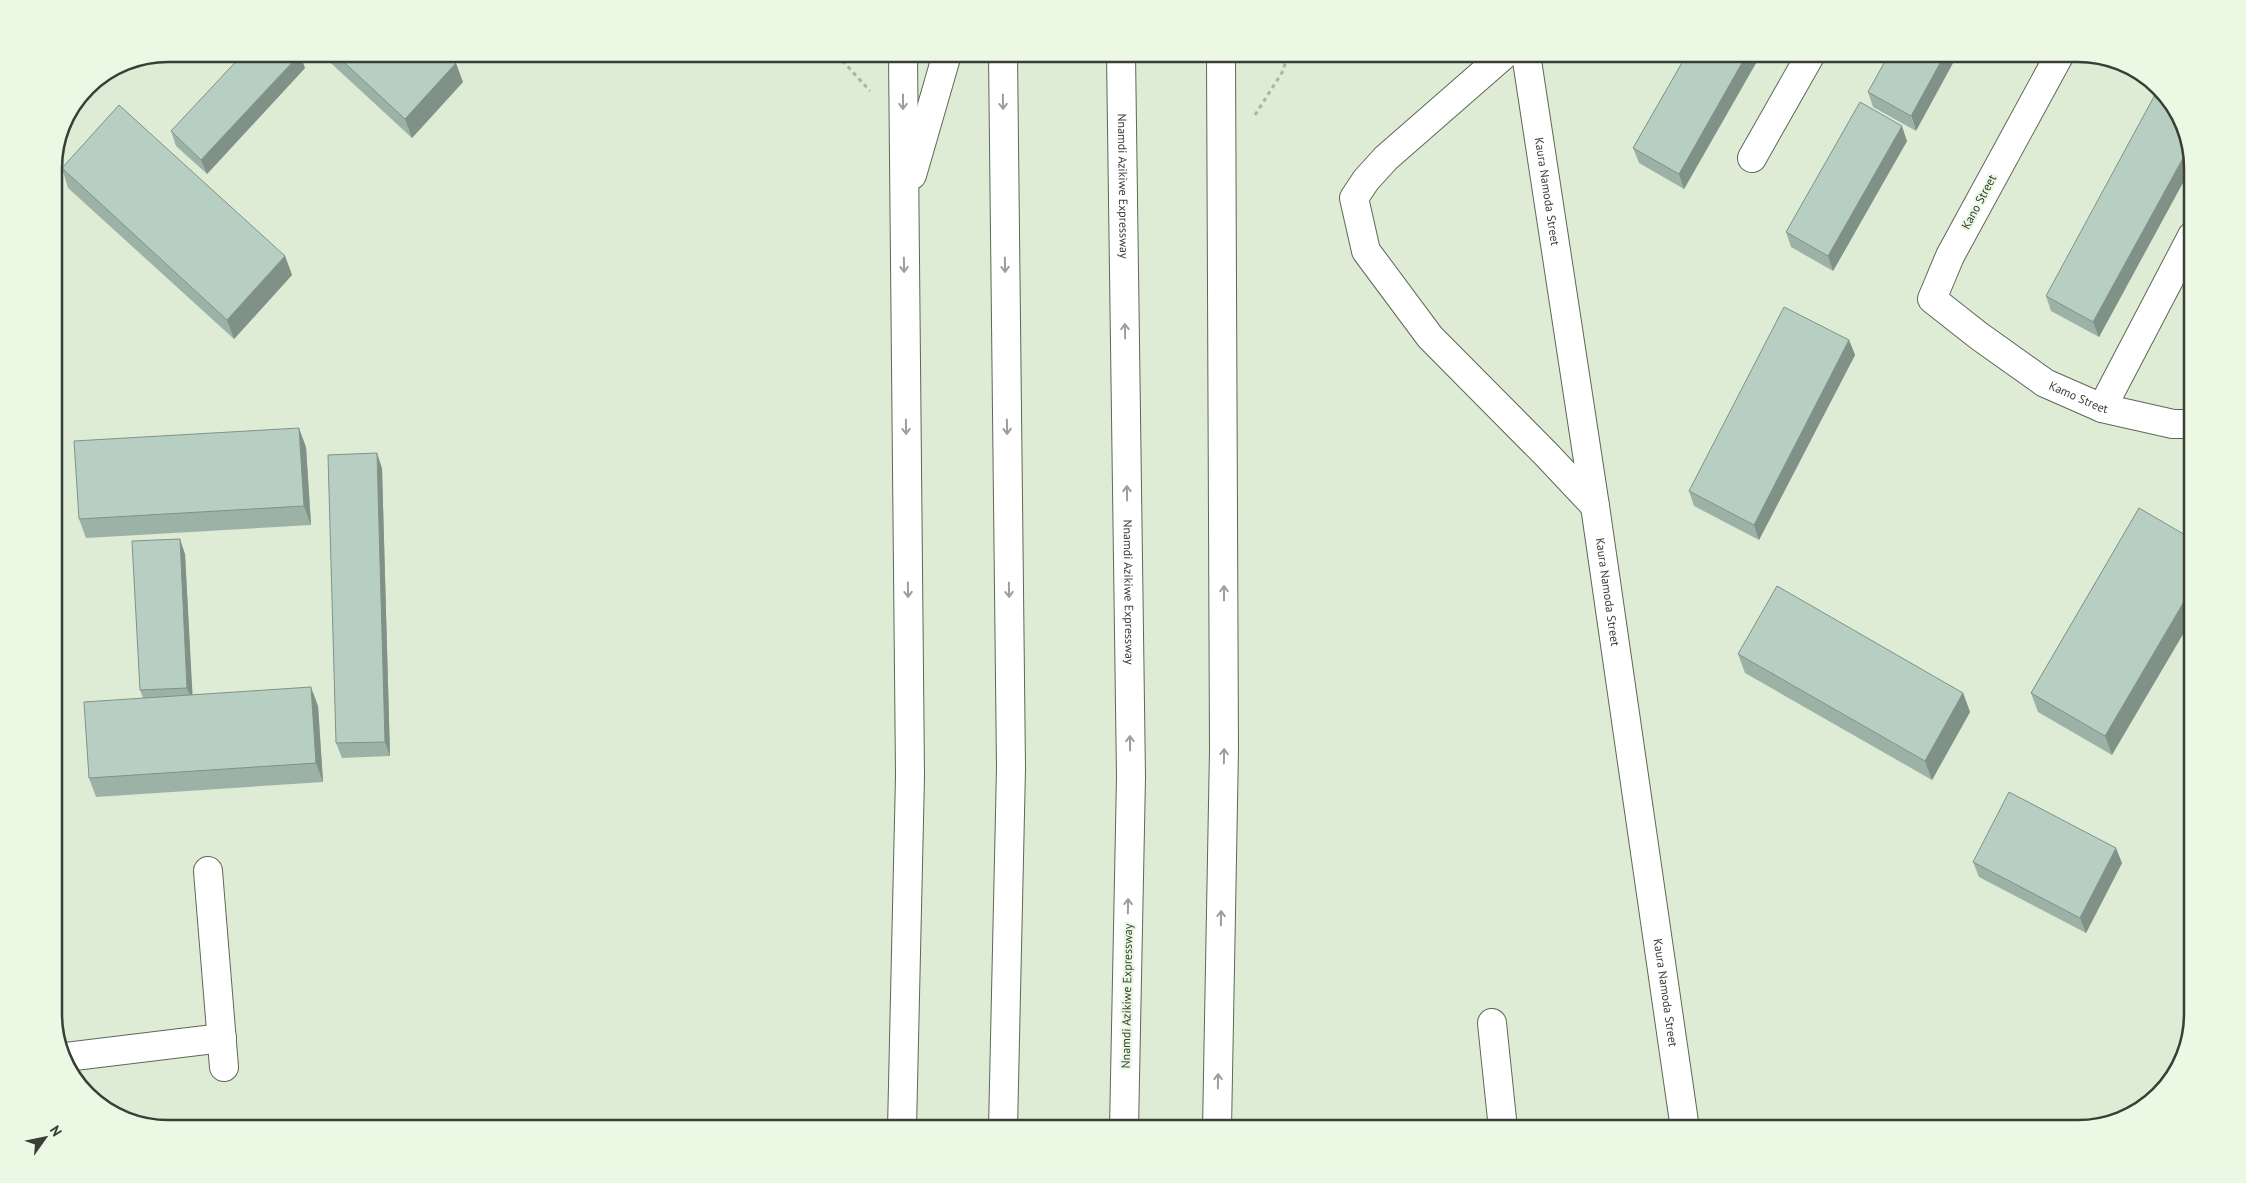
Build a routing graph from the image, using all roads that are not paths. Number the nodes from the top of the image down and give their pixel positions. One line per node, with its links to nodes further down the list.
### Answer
1 (903, 62): 11 (main road, one-way to 11)
2 (945, 62): 11 (main road)
3 (1002, 62): 23 (main road, one-way to 23)
4 (1121, 62): 24 (main road, Nnamdi Azikiwe Expressway, one-way to 4)
5 (1221, 62): 25 (main road, one-way to 5)
6 (1496, 62): 16 (main road)
7 (1527, 62): 16 (main road, Kaura Namoda Street)
8 (1806, 62): 10 (main road)
9 (2056, 62): 13 (main road, Kano Street)
10 (1752, 158)
11 (903, 204): 22 (main road, one-way to 22)
12 (2183, 253): 14 (main road)
13 (1979, 336): 14 (main road, Kamo Street)
14 (2102, 408): 15 (main road, Kamo Street)
15 (2183, 424)
16 (1595, 506): 27 (main road, Kaura Namoda Street)
17 (208, 871): 19 (main road)
18 (1492, 1023): 26 (main road)
19 (222, 1038): 20 (main road); 21 (main road)
20 (71, 1056)
21 (224, 1067)
22 (902, 1120)
23 (1003, 1120)
24 (1124, 1120)
25 (1217, 1120)
26 (1502, 1120)
27 (1685, 1120)

